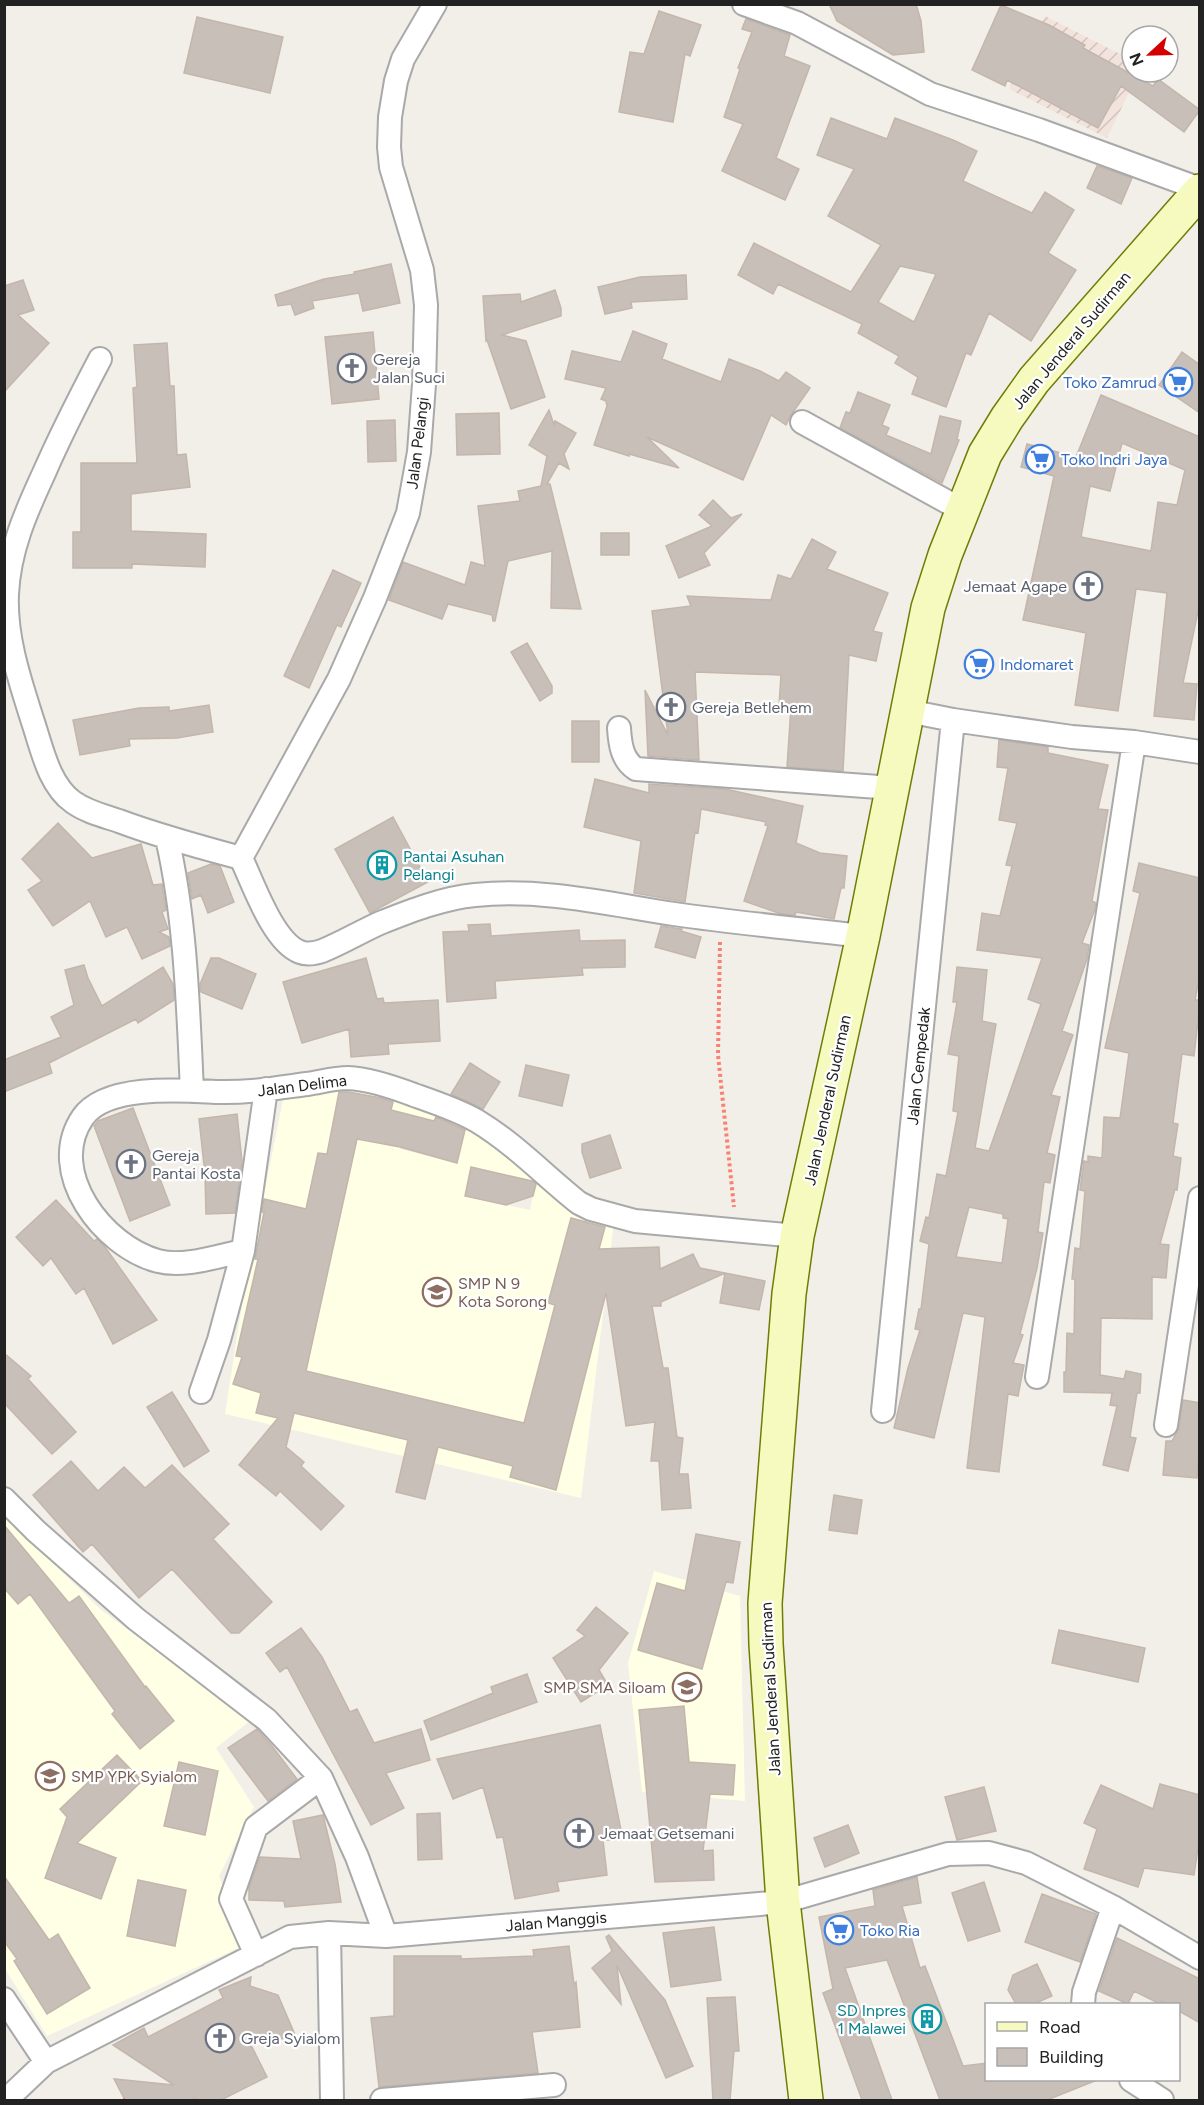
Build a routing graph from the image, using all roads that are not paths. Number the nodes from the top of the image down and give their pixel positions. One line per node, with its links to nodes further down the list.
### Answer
1 (435, 4): 14 (street, Jalan Pelangi)
2 (744, 4): 3 (street)
3 (1200, 190): 6 (main road, Jalan Jenderal Sudirman)
4 (100, 359): 13 (street)
5 (802, 422): 6 (street)
6 (962, 510): 7 (main road, Jalan Jenderal Sudirman)
7 (908, 711): 8 (street); 12 (main road, Jalan Jenderal Sudirman)
8 (953, 720): 10 (street); 23 (street, Jalan Cempedak)
9 (619, 728): 12 (street)
10 (1134, 742): 11 (street); 21 (street)
11 (1200, 752)
12 (892, 788): 15 (main road, Jalan Jenderal Sudirman)
13 (167, 838): 14 (street); 17 (street)
14 (241, 858): 15 (street)
15 (863, 936): 19 (main road, Jalan Jenderal Sudirman)
16 (266, 1089): 17 (street, Jalan Delima); 19 (street, Jalan Delima); 20 (street)
17 (192, 1091): 20 (street, Jalan Delima)
18 (1200, 1198): 24 (street)
19 (797, 1236): 27 (main road, Jalan Jenderal Sudirman)
20 (243, 1251): 22 (street)
21 (1037, 1377)
22 (201, 1392)
23 (883, 1411)
24 (1166, 1425)
25 (4, 1499): 26 (street)
26 (321, 1778): 30 (street); 31 (street)
27 (783, 1902): 28 (street, Jalan Manggis); 30 (street, Jalan Manggis); 41 (main road, Jalan Jenderal Sudirman)
28 (1113, 1907): 32 (street, Jalan Manggis); 34 (street)
29 (329, 1933): 30 (street, Jalan Manggis); 31 (street, Jalan Manggis); 39 (street)
30 (386, 1936)
31 (256, 1955): 35 (street, Jalan Manggis)
32 (1200, 1958)
33 (4, 1999): 35 (street)
34 (1083, 2003)
35 (46, 2062): 38 (street, Jalan Manggis)
36 (1134, 2081): 42 (street)
37 (554, 2085): 40 (street)
38 (6, 2100)
39 (332, 2100)
40 (382, 2100)
41 (806, 2100)
42 (1162, 2100)

